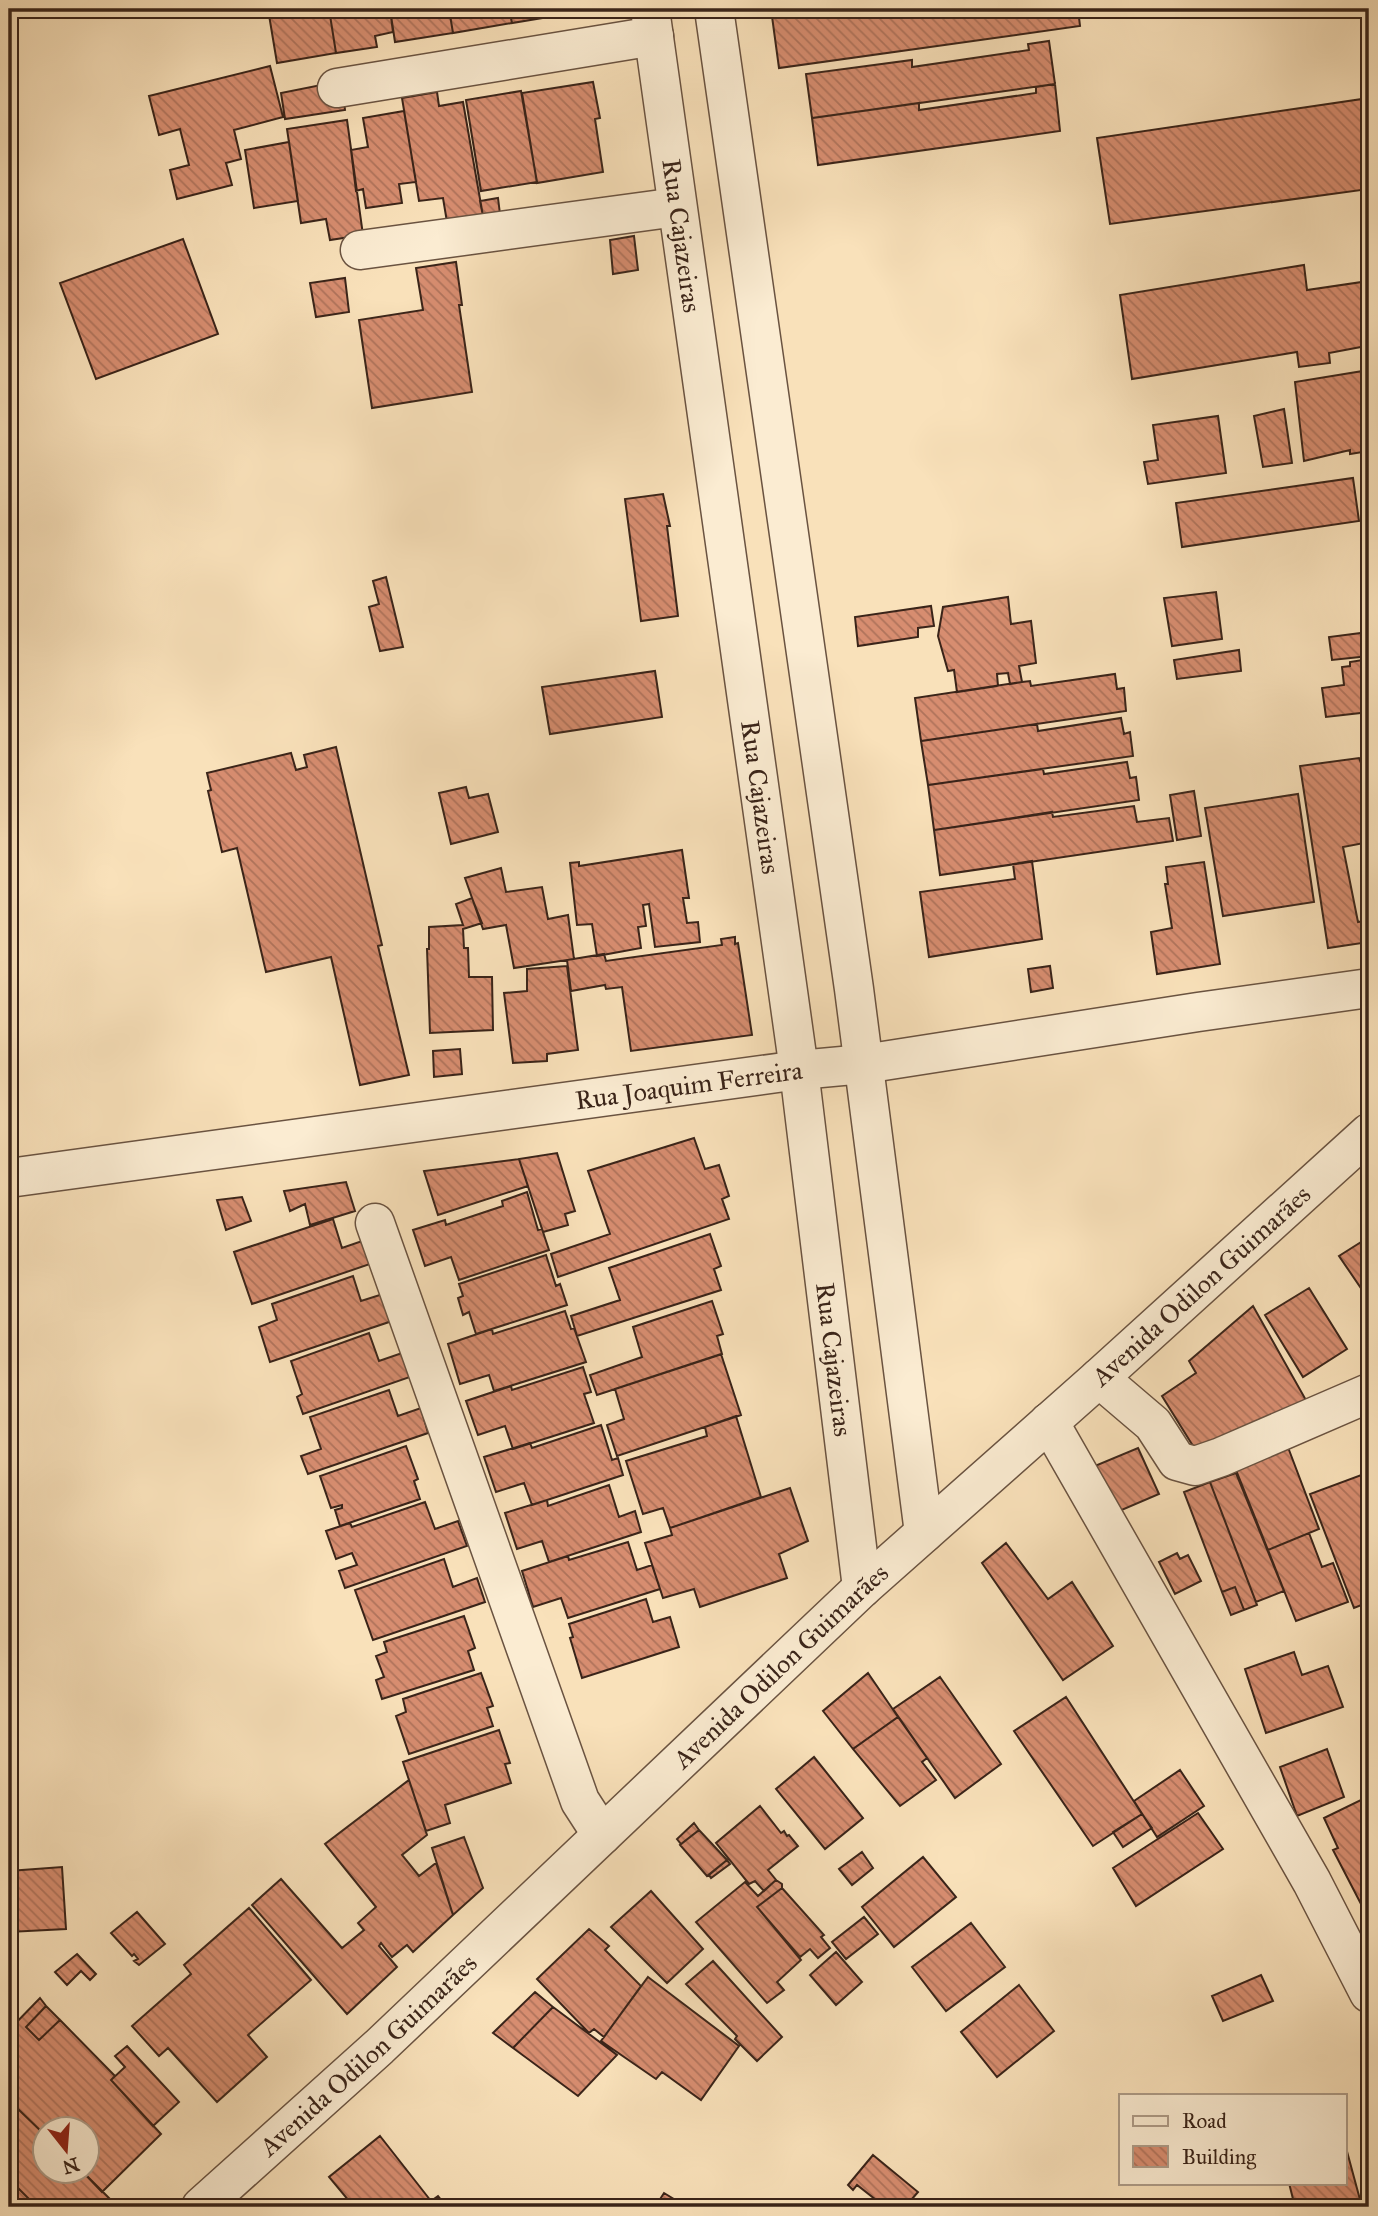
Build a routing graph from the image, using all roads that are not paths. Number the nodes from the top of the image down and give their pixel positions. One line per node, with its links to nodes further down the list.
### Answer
1 (714, 9): 7 (street)
2 (652, 22): 3 (street); 4 (street, Rua Cajazeiras)
3 (337, 88)
4 (677, 207): 5 (street); 8 (street, Rua Cajazeiras)
5 (360, 250)
6 (1369, 988): 7 (street, Rua Joaquim Ferreira)
7 (864, 1064): 8 (street, Rua Joaquim Ferreira); 15 (street)
8 (799, 1070): 10 (street, Rua Joaquim Ferreira); 16 (street, Rua Cajazeiras)
9 (1369, 1133): 12 (street, Avenida Odilon Guimarães)
10 (9, 1178)
11 (375, 1223): 17 (street)
12 (1099, 1378): 13 (street); 14 (street, Avenida Odilon Guimarães)
13 (1369, 1393)
14 (1049, 1422): 15 (street, Avenida Odilon Guimarães); 18 (street)
15 (924, 1533): 16 (street, Avenida Odilon Guimarães)
16 (862, 1588): 17 (street, Avenida Odilon Guimarães)
17 (601, 1835): 19 (street, Avenida Odilon Guimarães)
18 (1369, 1993)
19 (201, 2207)

